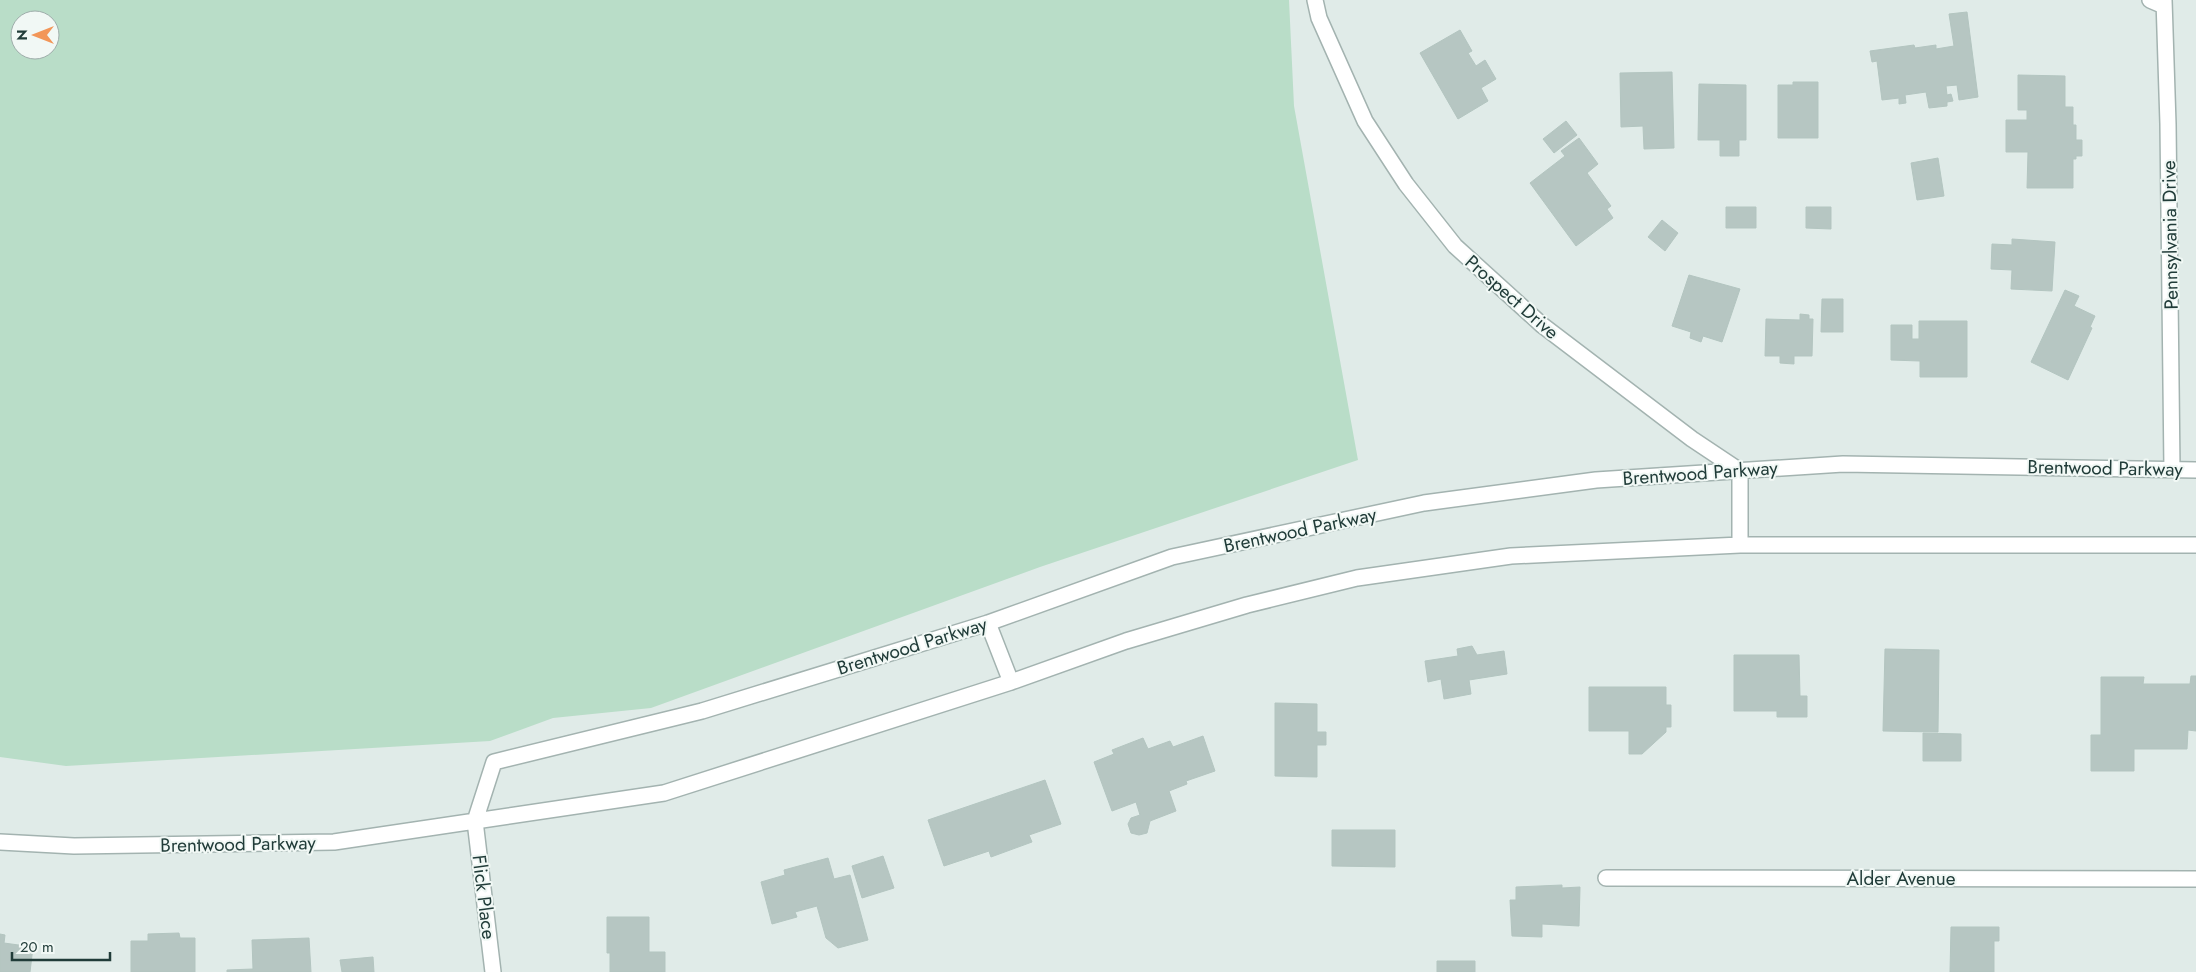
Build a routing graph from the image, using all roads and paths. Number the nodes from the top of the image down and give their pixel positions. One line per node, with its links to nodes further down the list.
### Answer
1 (1315, 0): 5 (street, Prospect Drive)
2 (2160, 2): 3 (street, Pennsylvania Drive)
3 (2172, 469): 4 (street, Brentwood Parkway); 5 (street, Brentwood Parkway)
4 (2196, 470)
5 (1740, 471): 6 (street); 8 (street, Brentwood Parkway)
6 (1740, 545): 7 (street, Brentwood Parkway); 9 (street, Brentwood Parkway)
7 (2196, 545)
8 (988, 623): 9 (street); 10 (street, Brentwood Parkway)
9 (1011, 682): 10 (street, Brentwood Parkway)
10 (475, 821): 11 (street, Brentwood Parkway); 14 (street, Flick Place)
11 (0, 842)
12 (1606, 878): 13 (street, Alder Avenue)
13 (2196, 879)
14 (494, 972)

